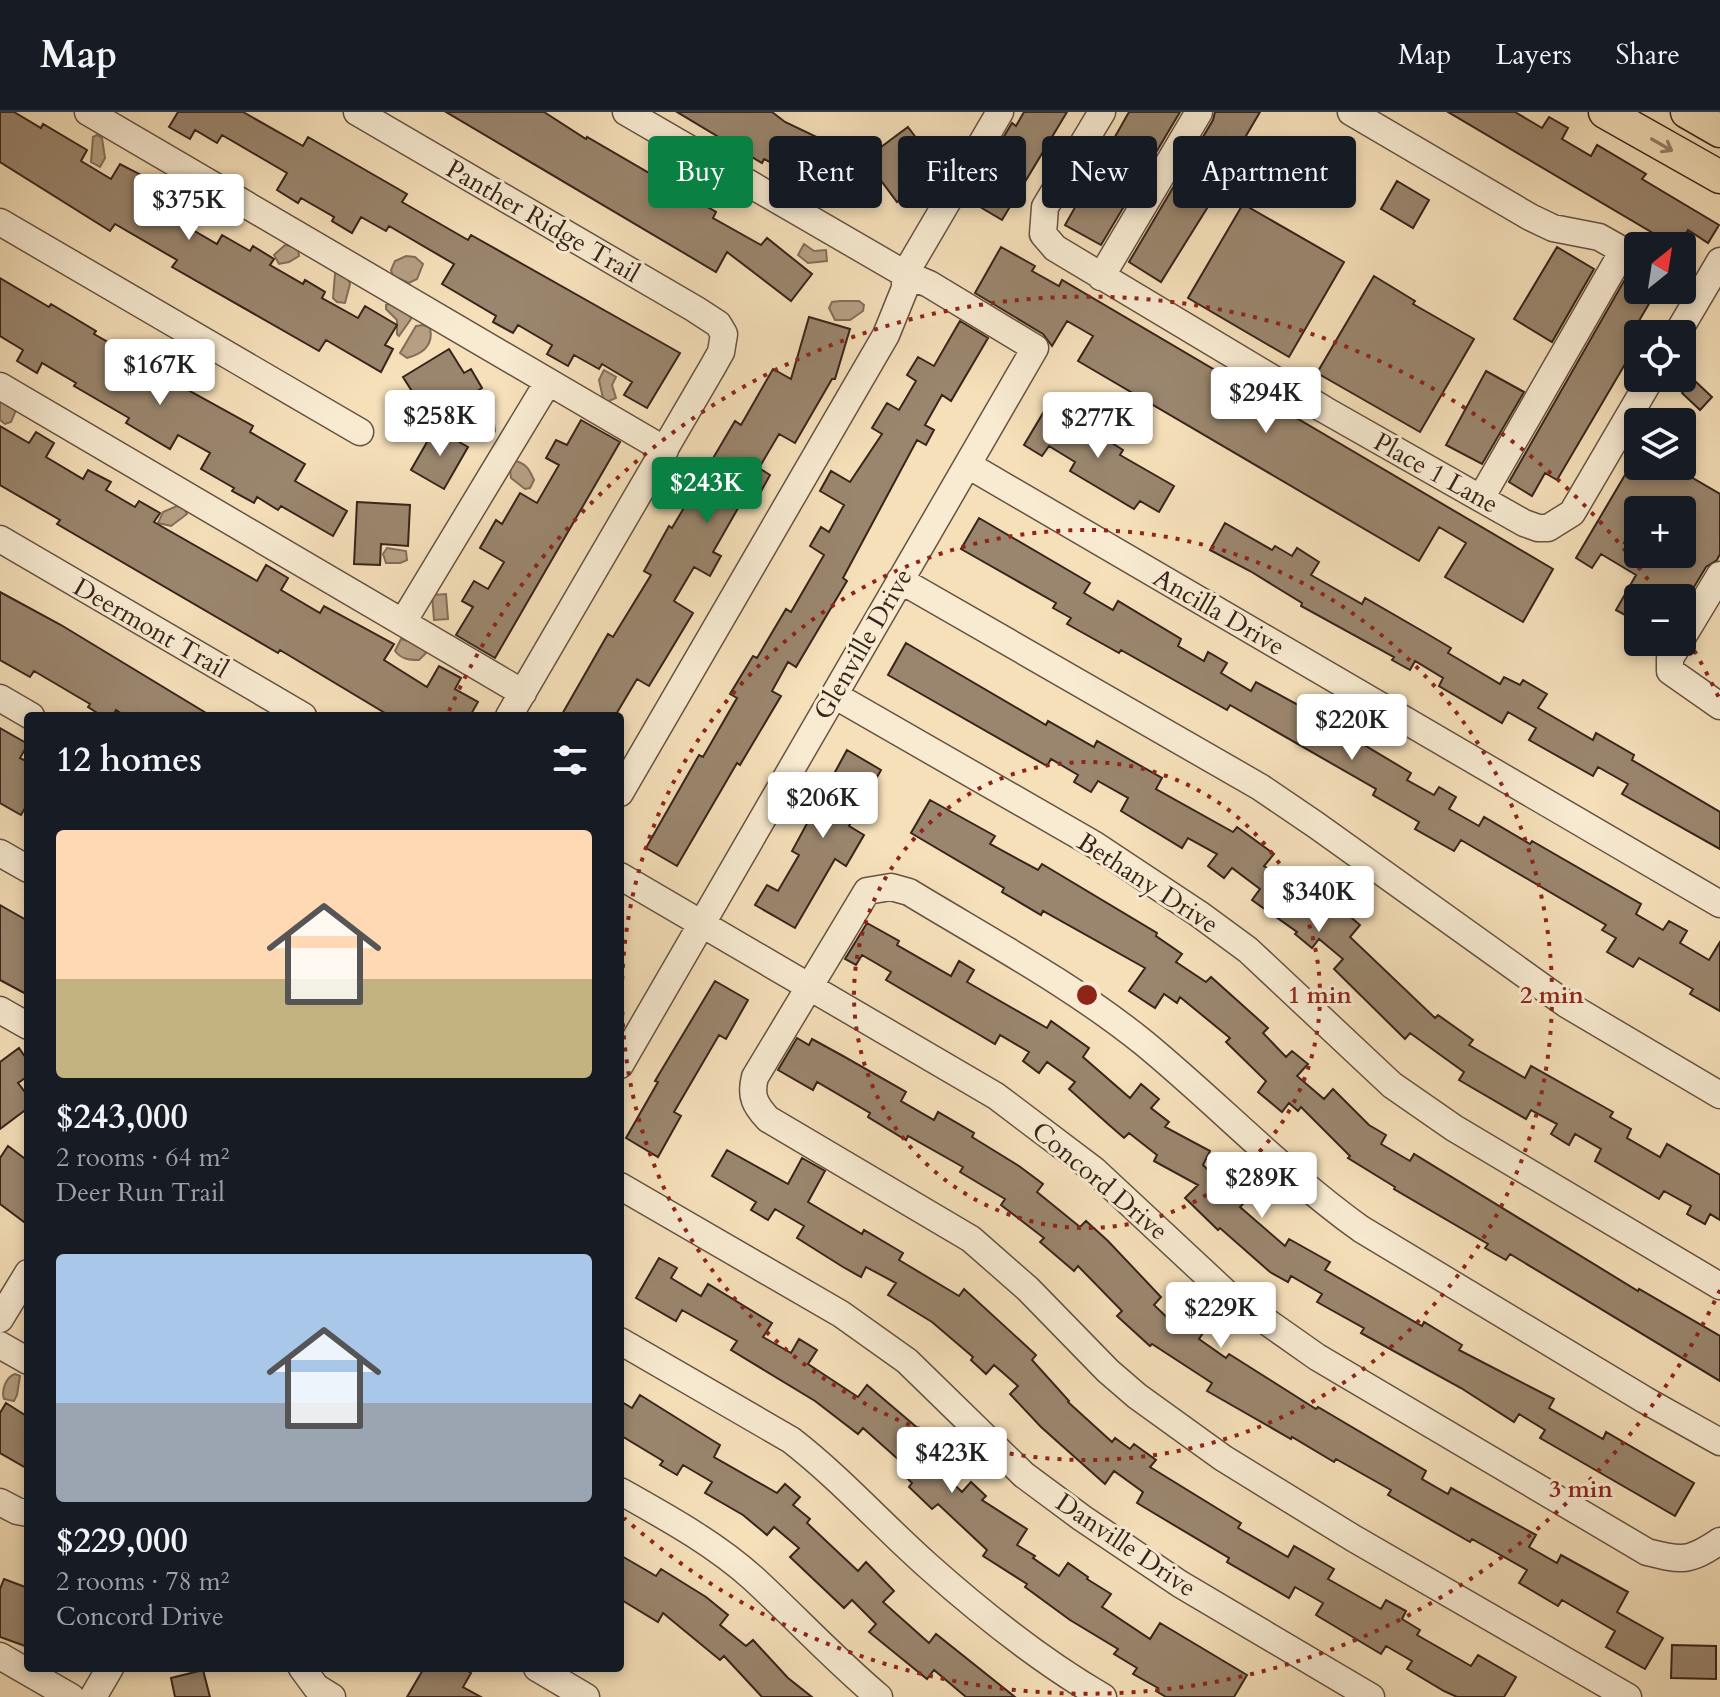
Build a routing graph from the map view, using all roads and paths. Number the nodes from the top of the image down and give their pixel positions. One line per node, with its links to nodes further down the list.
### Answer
1 (88, 112): 19 (street)
2 (357, 112): 23 (street, Panther Ridge Trail)
3 (626, 112): 16 (street)
4 (1000, 112): 16 (street)
5 (1102, 112): 17 (street, Place 1 Lane)
6 (1199, 112): 17 (street)
7 (1351, 112): 13 (street)
8 (1605, 112): 11 (main road, one-way to 11)
9 (1687, 112): 10 (main road)
10 (1720, 131)
11 (1720, 177)
12 (0, 222): 22 (street)
13 (1624, 251)
14 (1720, 261): 18 (street)
15 (1624, 266): 25 (street)
16 (905, 274): 24 (street, Glenville Drive); 39 (street)
17 (1101, 277): 25 (street, Place 1 Lane)
18 (1696, 285)
19 (548, 382): 23 (street); 30 (street)
20 (0, 386): 30 (street)
21 (1643, 392): 25 (street, Place 1 Lane)
22 (360, 432)
23 (665, 450): 32 (street)
24 (968, 465): 28 (street, Glenville Drive); 43 (street, Ancilla Drive)
25 (1481, 498)
26 (0, 539): 37 (street, Deermont Trail)
27 (1720, 575): 29 (street)
28 (900, 580): 33 (street, Glenville Drive); 49 (street)
29 (1696, 615)
30 (403, 622): 32 (street)
31 (1671, 656): 35 (street)
32 (523, 693): 38 (street)
33 (834, 695): 44 (street, Glenville Drive); 52 (street, Bethany Drive)
34 (0, 698): 36 (street)
35 (1720, 705)
36 (24, 712)
37 (296, 712)
38 (511, 712)
39 (624, 786)
40 (0, 853): 41 (street)
41 (24, 867)
42 (624, 878): 44 (street, Concord Drive)
43 (1720, 904)
44 (702, 924): 45 (street, Concord Drive); 48 (street, Glenville Drive)
45 (809, 987): 57 (street); 61 (street, Concord Drive); 75 (street)
46 (0, 1010): 47 (street)
47 (24, 1024)
48 (624, 1058)
49 (1720, 1095)
50 (624, 1188): 74 (street, Danville Drive)
51 (24, 1280): 53 (street)
52 (1720, 1286)
53 (0, 1319)
54 (624, 1343): 73 (street)
55 (0, 1345): 56 (street)
56 (24, 1359)
57 (1720, 1442)
58 (624, 1493): 72 (street)
59 (0, 1502): 60 (street)
60 (24, 1512)
61 (1720, 1541)
62 (0, 1656): 63 (street)
63 (24, 1670)
64 (28, 1672): 68 (street)
65 (108, 1672): 69 (street)
66 (305, 1672): 70 (street)
67 (544, 1672): 71 (street)
68 (71, 1697)
69 (93, 1697)
70 (332, 1697)
71 (586, 1697)
72 (879, 1697)
73 (1103, 1697)
74 (1371, 1697)
75 (1628, 1697)

